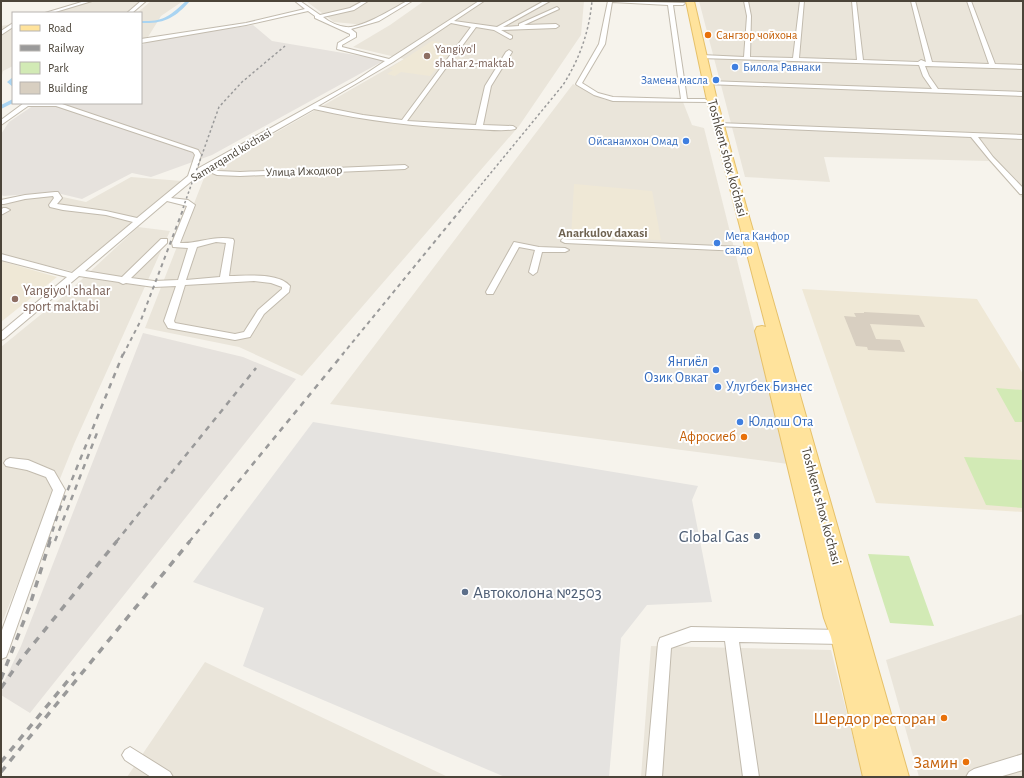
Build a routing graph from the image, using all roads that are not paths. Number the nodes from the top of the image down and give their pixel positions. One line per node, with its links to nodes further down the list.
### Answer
1 (90, 1): 17 (street)
2 (144, 1): 18 (street)
3 (296, 1): 16 (street)
4 (366, 1): 19 (street)
5 (410, 1): 25 (street)
6 (482, 1): 20 (street, Samarqand ko'chasi)
7 (548, 1): 26 (street)
8 (746, 1): 31 (street)
9 (802, 1): 32 (street)
10 (854, 1): 34 (street)
11 (913, 1): 36 (street)
12 (969, 1): 37 (street)
13 (685, 2): 14 (street); 39 (main road, Toshkent shox ko'chasi)
14 (670, 3): 42 (street); 42 (street)
15 (557, 8): 24 (street)
16 (308, 10): 19 (street); 29 (street)
17 (51, 12)
18 (130, 12)
19 (317, 17): 25 (street)
20 (450, 22): 22 (street); 33 (street, Samarqand ko'chasi)
21 (12, 26): 27 (street)
22 (474, 26): 26 (street); 46 (street)
23 (556, 26): 24 (street)
24 (519, 27): 26 (street)
25 (347, 29): 33 (street)
26 (495, 29): 28 (street)
27 (3, 31)
28 (510, 37)
29 (142, 41)
30 (509, 52): 49 (street)
31 (747, 58): 32 (street); 39 (street)
32 (796, 60): 34 (street)
33 (391, 61): 45 (street, Samarqand ko'chasi)
34 (860, 61): 35 (street)
35 (921, 62): 36 (street); 40 (street)
36 (929, 63): 37 (street)
37 (992, 65): 38 (street)
38 (1023, 67)
39 (703, 69): 40 (street); 43 (main road, Toshkent shox ko'chasi); 48 (main road, Toshkent shox ko'chasi)
40 (936, 91): 41 (street)
41 (1023, 94)
42 (684, 100): 43 (street)
43 (705, 101): 67 (main road, Toshkent shox ko'chasi)
44 (28, 104): 47 (street); 55 (street)
45 (313, 107): 46 (street); 54 (street, Samarqand ko'chasi)
46 (404, 121): 49 (street)
47 (1, 123)
48 (718, 125): 51 (street); 86 (main road, Toshkent shox ko'chasi)
49 (479, 127): 50 (street)
50 (513, 128)
51 (973, 135): 52 (street); 56 (street)
52 (1023, 137)
53 (405, 167): 54 (street, Улица Ижодкор)
54 (205, 168): 55 (street, Samarqand ko'chasi)
55 (191, 178): 59 (street, Samarqand ko'chasi)
56 (1014, 182): 57 (street); 58 (street)
57 (1023, 183)
58 (1023, 192)
59 (166, 199): 61 (street, Samarqand ko'chasi); 64 (street)
60 (1, 202): 61 (street)
61 (139, 221): 70 (street, Samarqand ko'chasi)
62 (164, 241): 72 (street)
63 (565, 241): 67 (street)
64 (193, 246): 71 (street); 73 (street)
65 (539, 250): 66 (street); 69 (street); 74 (street)
66 (565, 250)
67 (741, 250): 78 (main road, Toshkent shox ko'chasi)
68 (1, 257): 70 (street)
69 (532, 272)
70 (77, 275): 72 (street); 75 (street, Samarqand ko'chasi)
71 (224, 279): 73 (street); 73 (street)
72 (123, 281): 73 (street)
73 (181, 283)
74 (490, 292)
75 (1, 338)
76 (10, 463): 79 (street)
77 (731, 635): 78 (street); 83 (street); 84 (street)
78 (842, 637): 85 (main road, Toshkent shox ko'chasi)
79 (1, 652)
80 (130, 755): 82 (street)
81 (1023, 762): 87 (street)
82 (166, 777)
83 (654, 777)
84 (751, 777)
85 (875, 777)
86 (898, 777)
87 (974, 777)

